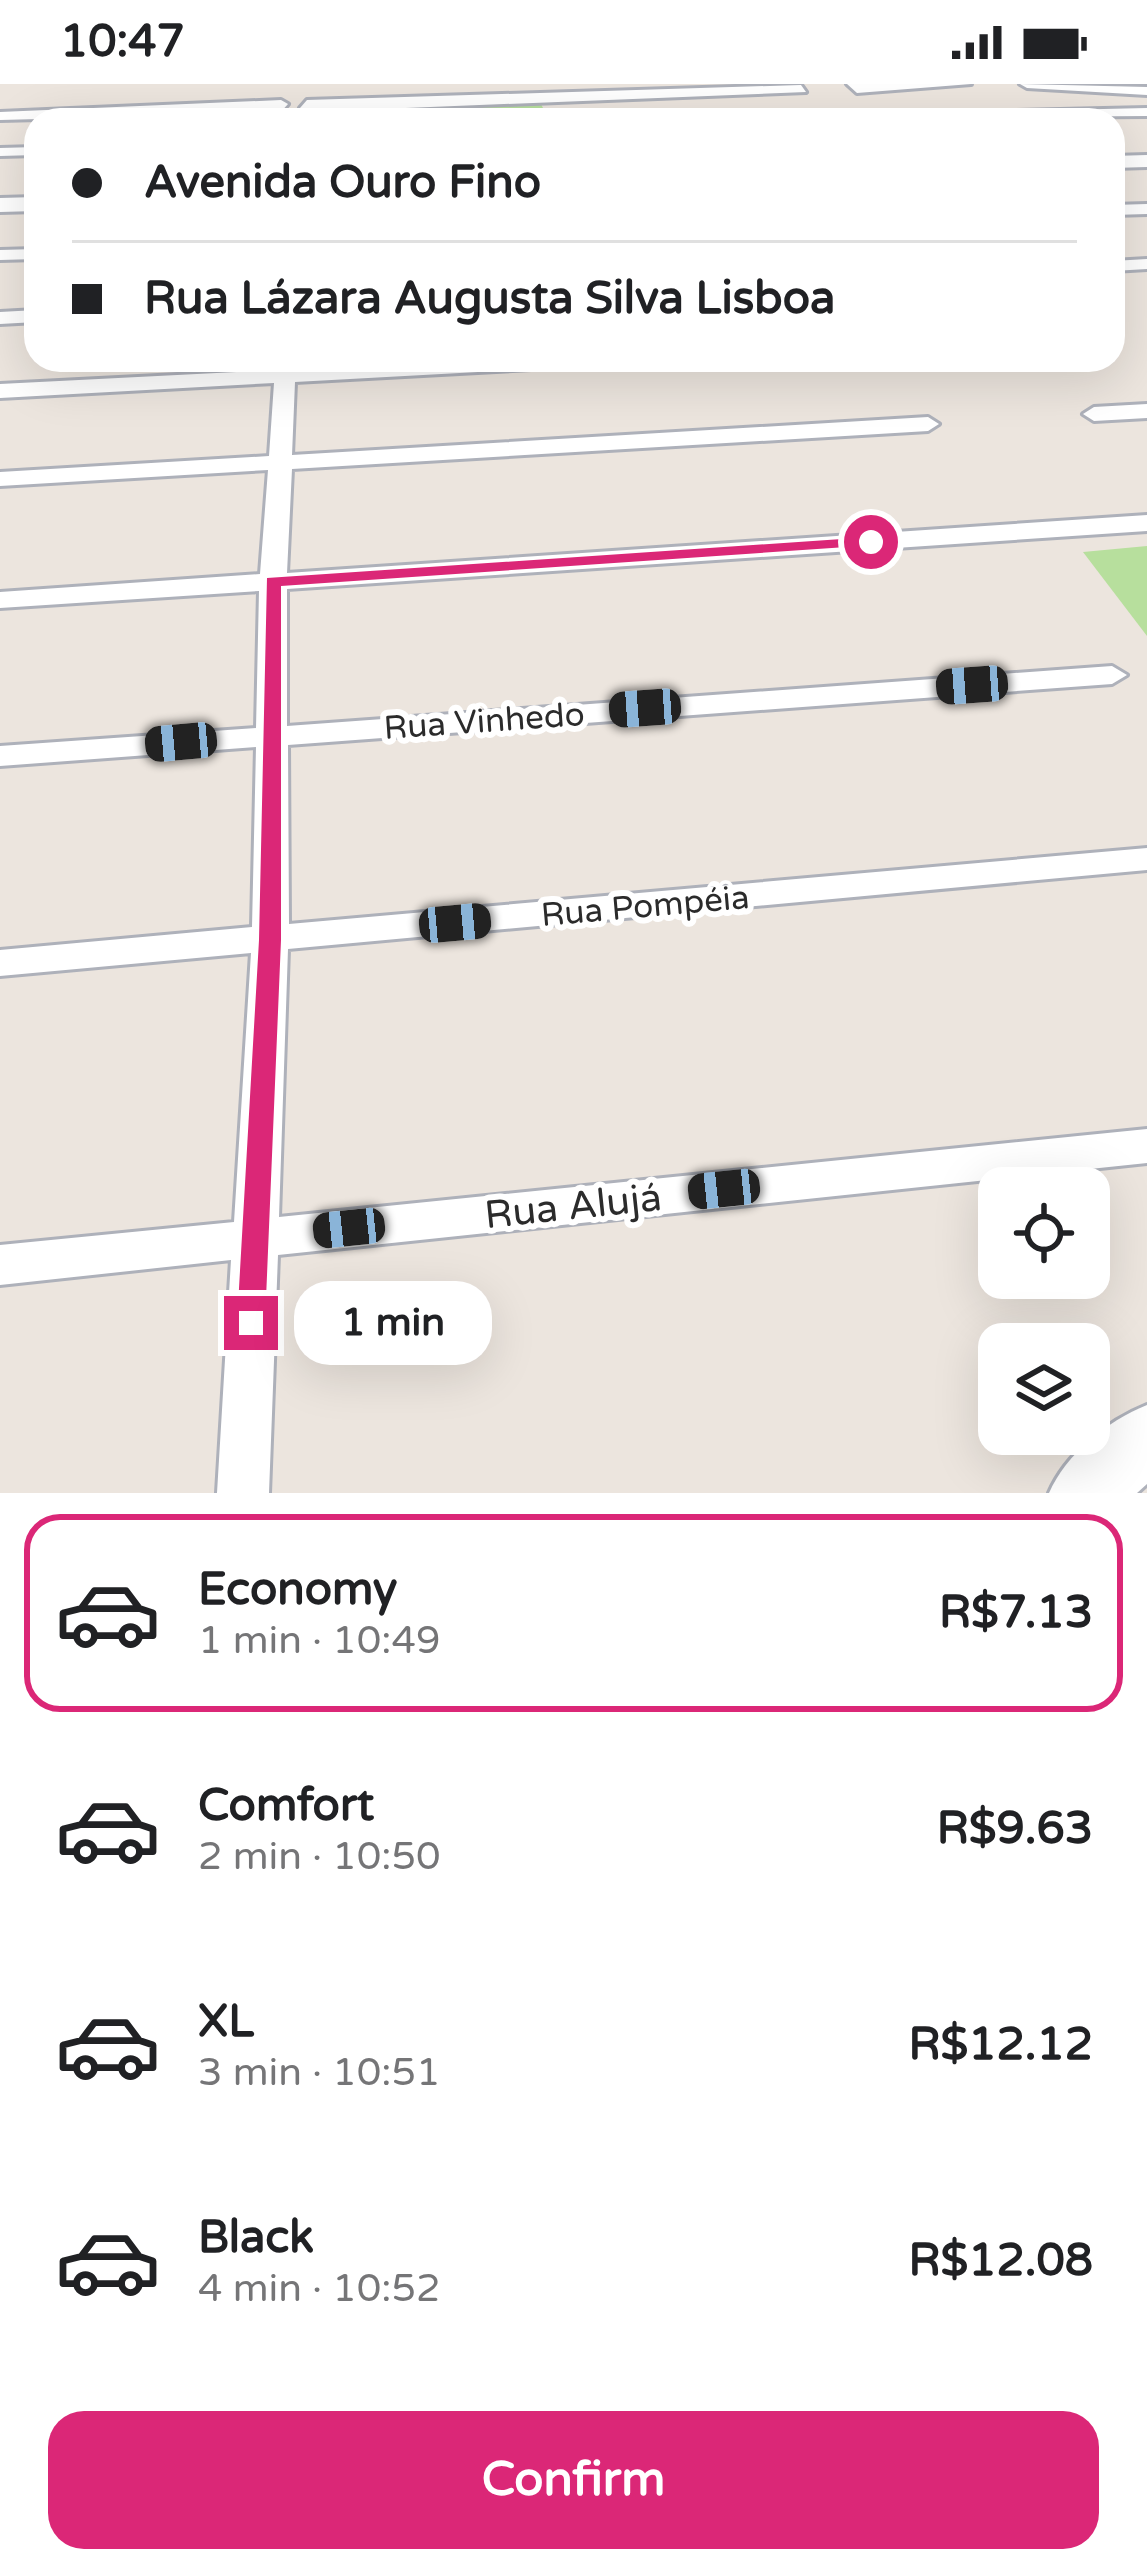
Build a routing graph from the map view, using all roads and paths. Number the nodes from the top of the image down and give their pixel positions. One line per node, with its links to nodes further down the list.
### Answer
1 (964, 84): 3 (street)
2 (1028, 84): 4 (street)
3 (890, 86): 5 (street)
4 (1147, 92)
5 (854, 97): 6 (street); 11 (street)
6 (553, 98): 9 (street); 10 (street)
7 (87, 108): 8 (street)
8 (230, 108)
9 (315, 108)
10 (558, 108)
11 (896, 108)
12 (235, 372): 14 (street)
13 (285, 372): 18 (street)
14 (0, 391)
15 (1147, 411): 16 (street)
16 (1094, 414)
17 (928, 424): 18 (street)
18 (279, 464): 19 (street); 21 (street)
19 (0, 479)
20 (1147, 523): 21 (street)
21 (273, 581): 22 (street); 24 (street)
22 (0, 599)
23 (1112, 675): 24 (street, Rua Vinhedo)
24 (272, 735): 25 (street, Rua Vinhedo); 27 (street)
25 (0, 756)
26 (1147, 859): 27 (street, Rua Pompéia)
27 (270, 940): 28 (street, Rua Pompéia); 30 (street)
28 (0, 963)
29 (1147, 1146): 30 (street, Rua Alujá)
30 (255, 1238): 31 (street, Rua Alujá); 33 (street)
31 (0, 1265)
32 (1147, 1438): 34 (main road)
33 (243, 1493)
34 (1085, 1493)

